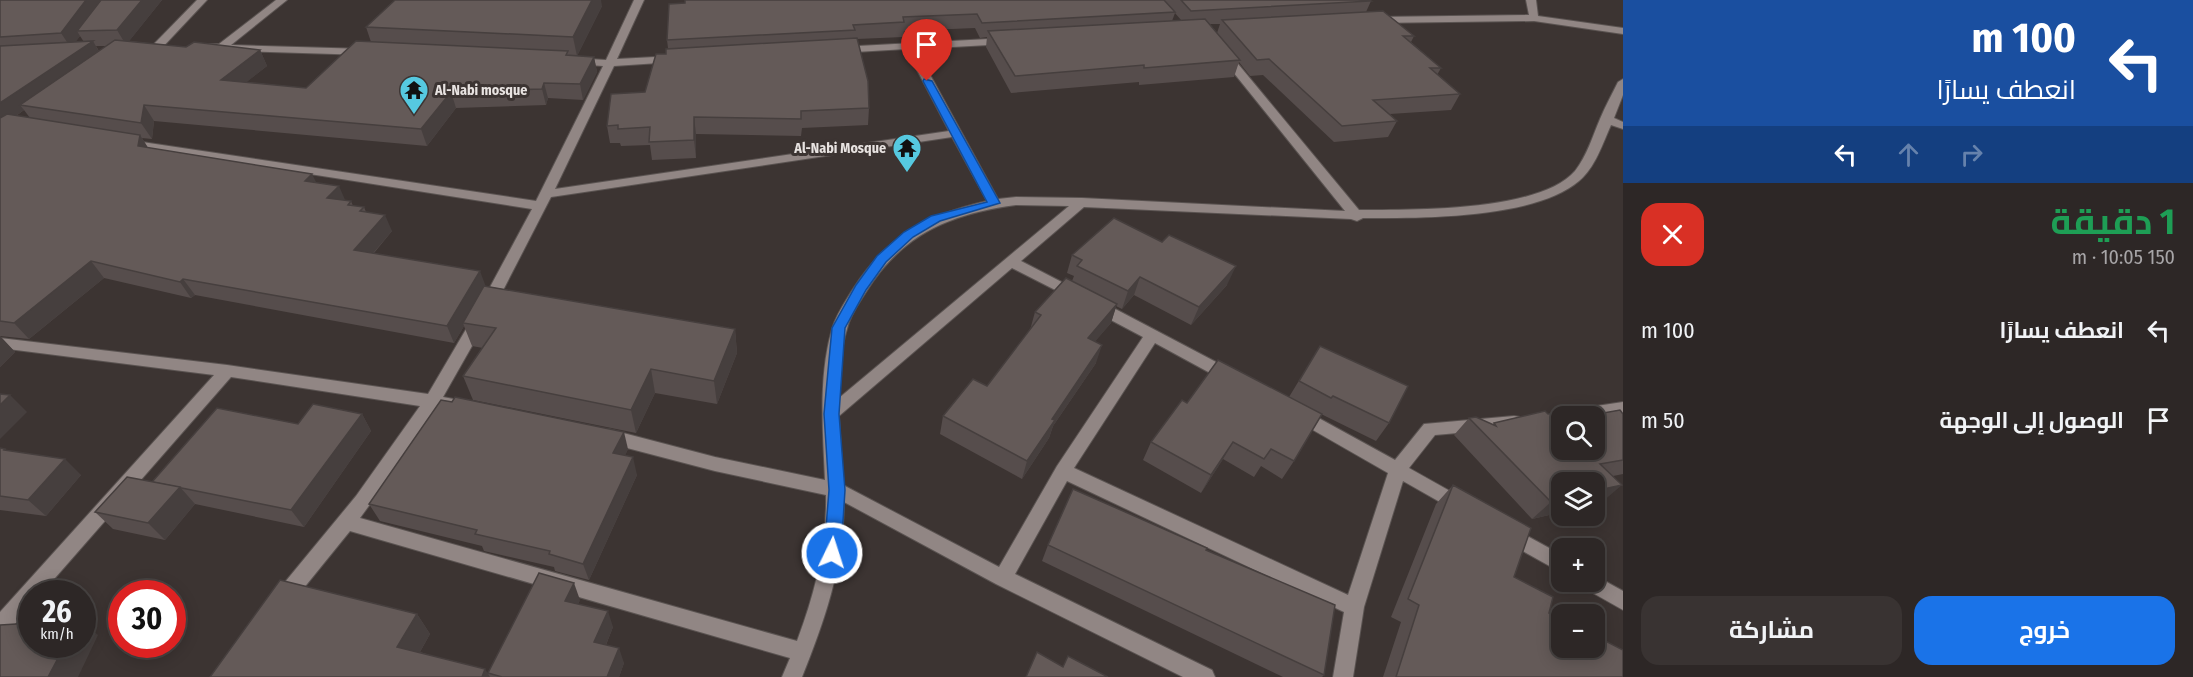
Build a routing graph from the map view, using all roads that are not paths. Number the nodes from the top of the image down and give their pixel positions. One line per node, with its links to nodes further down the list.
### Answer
1 (202, 0): 14 (street)
2 (282, 0): 9 (street)
3 (639, 0): 20 (street)
4 (1531, 0): 5 (street)
5 (1534, 18): 6 (street); 7 (street)
6 (1365, 21)
7 (1623, 32)
8 (1016, 40): 10 (street)
9 (224, 45): 11 (street); 17 (street)
10 (909, 46): 16 (street); 24 (street)
11 (190, 47)
12 (167, 48): 14 (street)
13 (1219, 48): 29 (street)
14 (155, 49): 15 (street)
15 (143, 50)
16 (825, 51)
17 (376, 52)
18 (682, 59): 20 (street)
19 (564, 61): 20 (street)
20 (610, 63): 26 (street)
21 (1623, 82): 22 (street)
22 (1606, 119): 23 (street); 29 (street)
23 (1623, 126)
24 (956, 133): 26 (street); 28 (street)
25 (111, 139): 26 (street)
26 (544, 200): 35 (street)
27 (1082, 202): 28 (street); 29 (street); 30 (street)
28 (994, 203): 40 (street)
29 (1357, 217)
30 (1011, 262): 31 (street); 40 (street)
31 (1153, 334): 34 (street); 44 (street)
32 (0, 343): 33 (street)
33 (227, 371): 35 (street); 55 (street)
34 (1245, 385)
35 (432, 400): 38 (street); 47 (street)
36 (1286, 407): 43 (street)
37 (1623, 408): 39 (street)
38 (477, 409)
39 (1605, 411)
40 (831, 414): 45 (street)
41 (1551, 418): 43 (street)
42 (588, 432): 45 (street)
43 (1398, 469): 46 (street); 53 (street)
44 (1064, 471): 50 (street); 53 (street)
45 (837, 490): 50 (street); 56 (street)
46 (1469, 511)
47 (347, 522): 54 (street); 56 (street)
48 (1490, 523): 49 (street)
49 (1551, 559)
50 (1003, 578): 58 (street)
51 (1605, 590): 52 (street)
52 (1623, 601)
53 (1353, 607): 59 (street)
54 (271, 613)
55 (0, 626)
56 (802, 652): 57 (street)
57 (792, 677)
58 (1205, 677)
59 (1343, 677)

